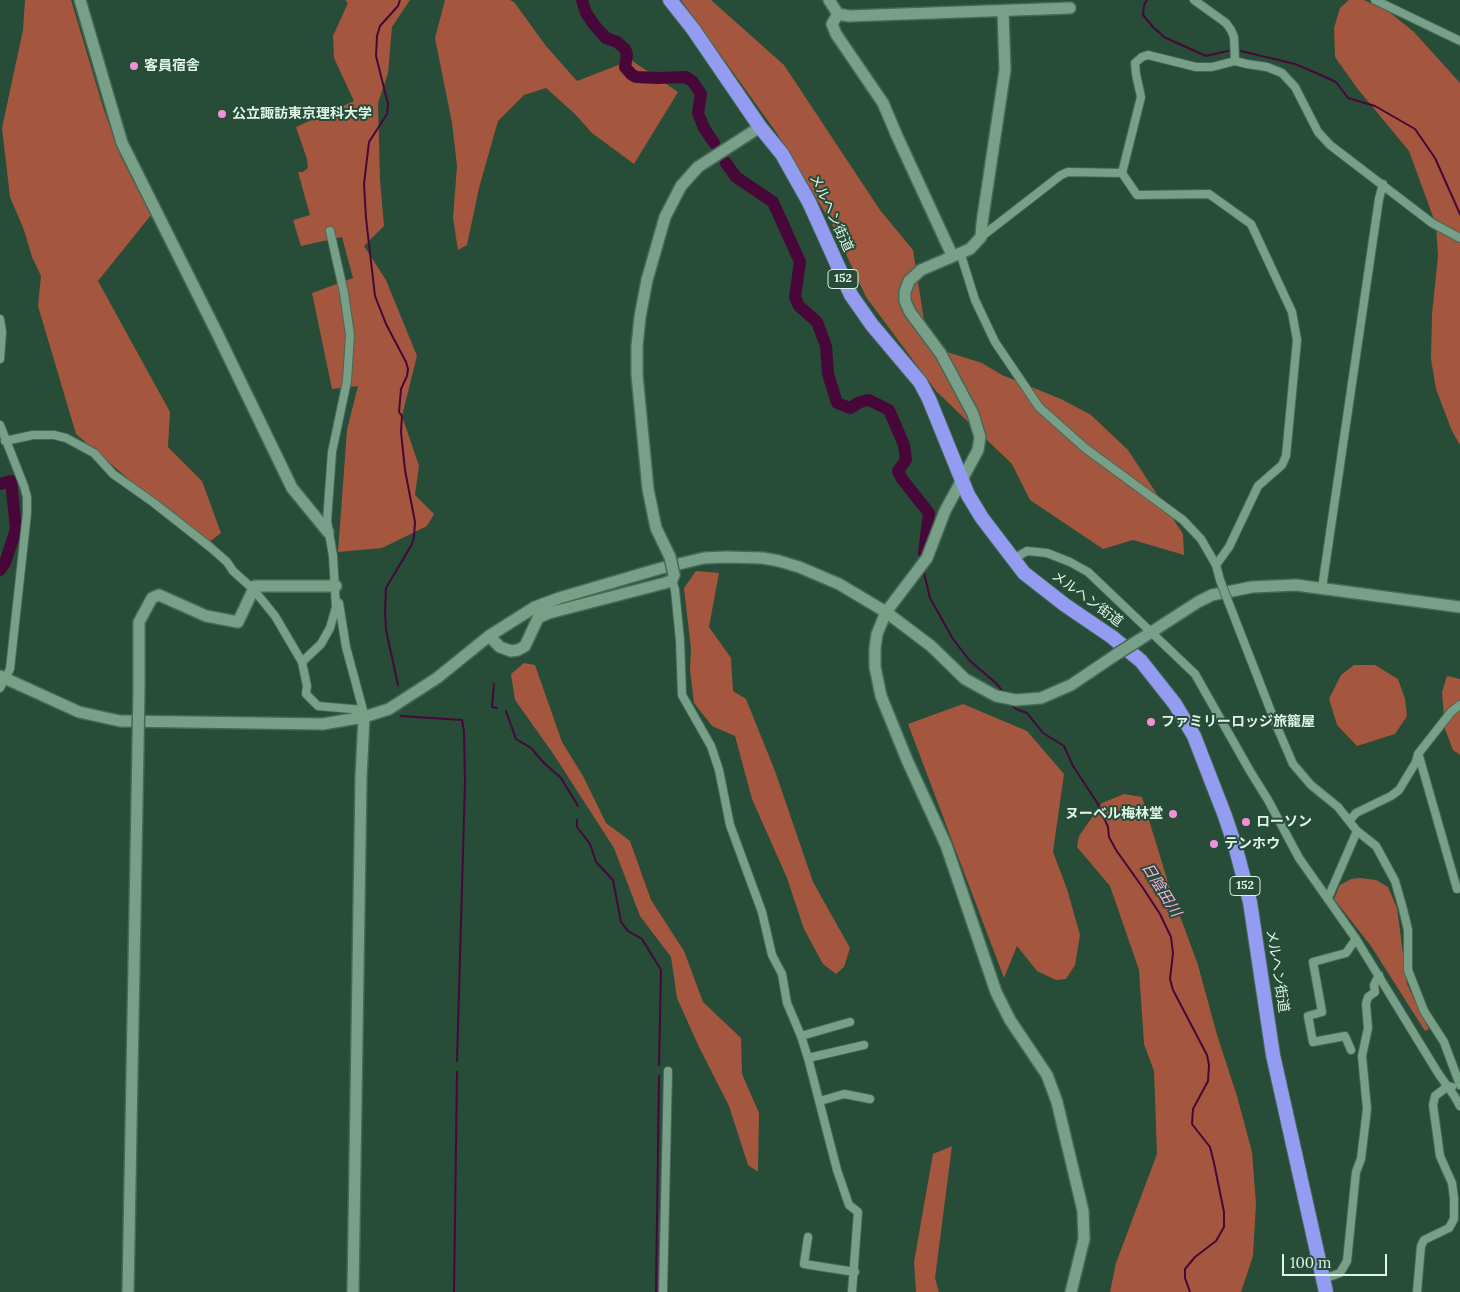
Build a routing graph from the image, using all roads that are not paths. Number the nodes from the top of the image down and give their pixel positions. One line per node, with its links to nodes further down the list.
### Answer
1 (80, 0): 23 (street)
2 (670, 0): 11 (highway, メルヘン街道 / 152)
3 (829, 0): 8 (street)
4 (1194, 0): 10 (street)
5 (1375, 0): 9 (street)
6 (1070, 8): 7 (street)
7 (1003, 11): 8 (street); 15 (street)
8 (838, 14): 17 (street)
9 (1460, 41)
10 (1235, 61): 12 (street); 13 (street)
11 (760, 127): 22 (highway, メルヘン街道 / 152); 26 (street, bridge)
12 (1122, 173): 15 (street); 25 (street)
13 (1383, 184): 16 (street); 28 (street)
14 (330, 231): 23 (street)
15 (981, 237): 17 (street)
16 (1460, 238)
17 (956, 254): 22 (street); 25 (street)
18 (0, 319): 19 (street)
19 (0, 359)
20 (0, 425): 21 (street)
21 (5, 441): 29 (street); 35 (street)
22 (962, 480): 24 (highway, メルヘン街道 / 152); 31 (street)
23 (328, 532): 27 (street)
24 (1013, 559): 32 (street); 59 (highway, メルヘン街道 / 152)
25 (1216, 565): 40 (street, bridge)
26 (673, 578): 33 (street); 47 (street)
27 (336, 586): 29 (street); 34 (street); 38 (street)
28 (1322, 588): 30 (street); 32 (street)
29 (252, 589): 34 (street); 60 (street, bridge)
30 (1460, 607)
31 (886, 612): 32 (street, bridge); 33 (street); 64 (street)
32 (1151, 633): 43 (street)
33 (489, 636): 38 (street)
34 (302, 662): 38 (street)
35 (3, 677): 36 (street); 38 (street)
36 (0, 688)
37 (1460, 705): 39 (street)
38 (363, 713): 61 (street)
39 (1418, 754): 40 (street); 42 (street)
40 (1350, 820): 41 (street)
41 (1357, 830): 43 (street); 53 (street)
42 (1457, 889)
43 (1328, 898): 44 (street)
44 (1356, 939): 45 (street); 49 (street)
45 (1379, 975): 52 (street); 59 (street)
46 (850, 1022): 47 (street)
47 (801, 1036): 50 (street)
48 (864, 1045): 50 (street)
49 (1350, 1050)
50 (808, 1058): 55 (street)
51 (668, 1071): 62 (street)
52 (1448, 1086): 53 (street); 56 (street); 65 (street)
53 (1460, 1086)
54 (870, 1100): 55 (street)
55 (820, 1101): 58 (street)
56 (1460, 1106)
57 (808, 1237): 58 (street)
58 (854, 1272): 63 (street)
59 (1324, 1286)
60 (128, 1292)
61 (353, 1292)
62 (663, 1292)
63 (852, 1292)
64 (1071, 1292)
65 (1417, 1292)

